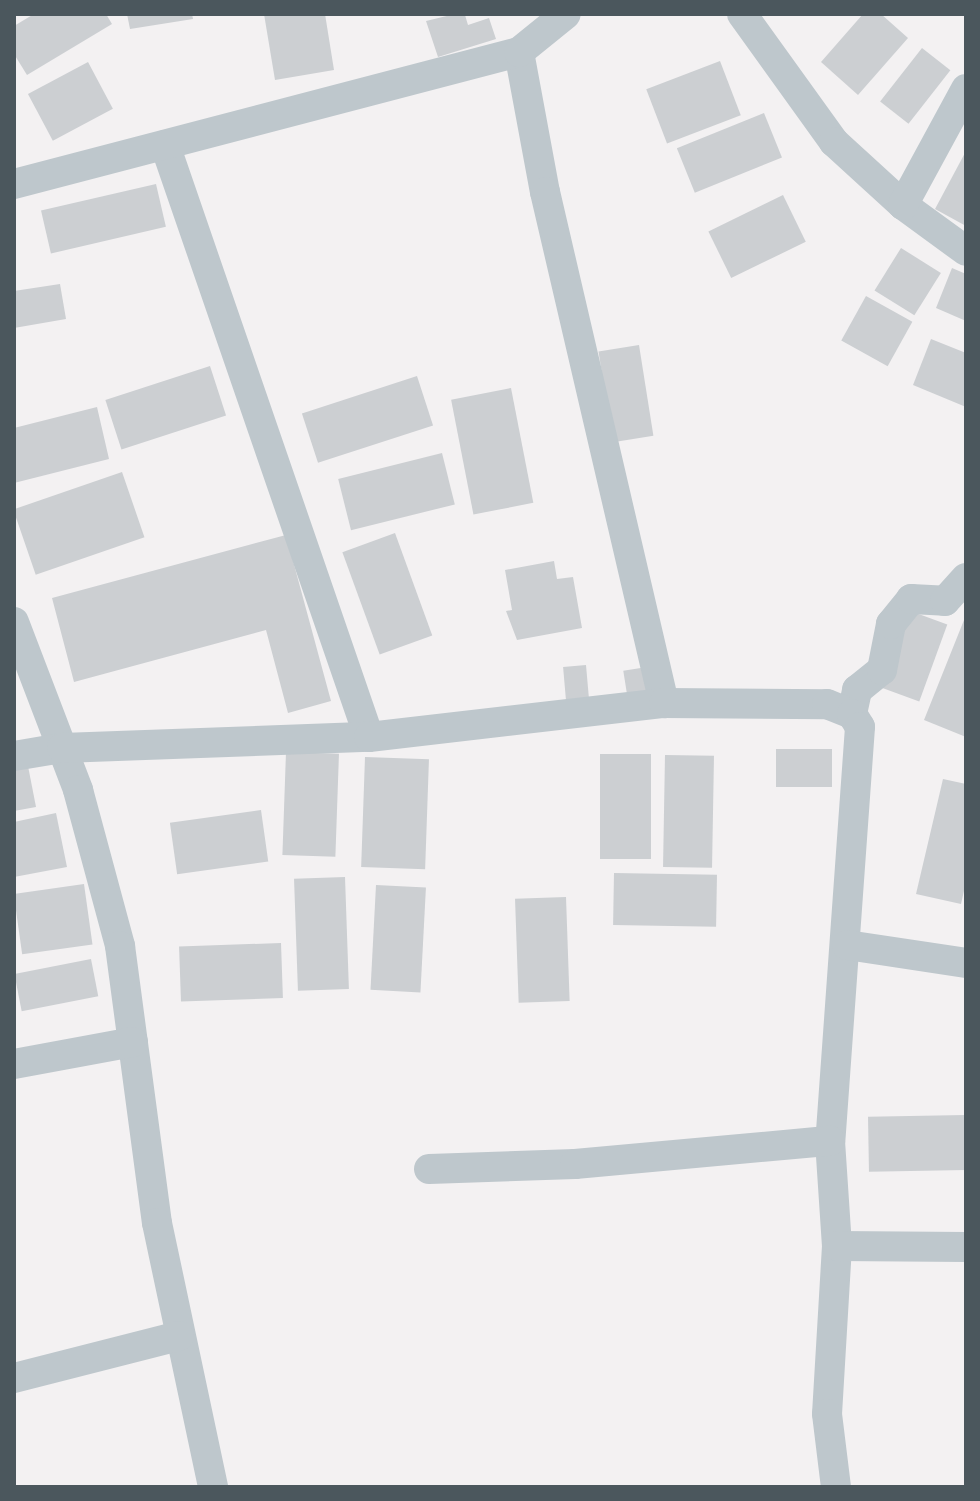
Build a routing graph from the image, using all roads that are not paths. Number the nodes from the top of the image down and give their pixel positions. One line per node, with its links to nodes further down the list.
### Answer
1 (566, 14): 3 (street)
2 (742, 14): 7 (street)
3 (519, 52): 5 (street); 11 (street)
4 (966, 89): 7 (street)
5 (165, 145): 6 (street); 13 (street)
6 (14, 184)
7 (903, 205): 8 (street)
8 (966, 251)
9 (966, 578): 12 (street)
10 (14, 622): 14 (street)
11 (664, 703): 12 (street); 13 (street)
12 (852, 714): 16 (street)
13 (369, 737): 14 (street)
14 (62, 748): 15 (street); 18 (street)
15 (14, 756)
16 (847, 945): 17 (street); 20 (street)
17 (966, 963)
18 (133, 1042): 19 (street); 24 (street)
19 (14, 1064)
20 (830, 1141): 21 (street); 22 (street)
21 (429, 1169)
22 (837, 1246): 23 (street); 27 (street)
23 (966, 1247)
24 (179, 1336): 25 (street); 26 (street)
25 (14, 1378)
26 (213, 1487)
27 (836, 1487)

